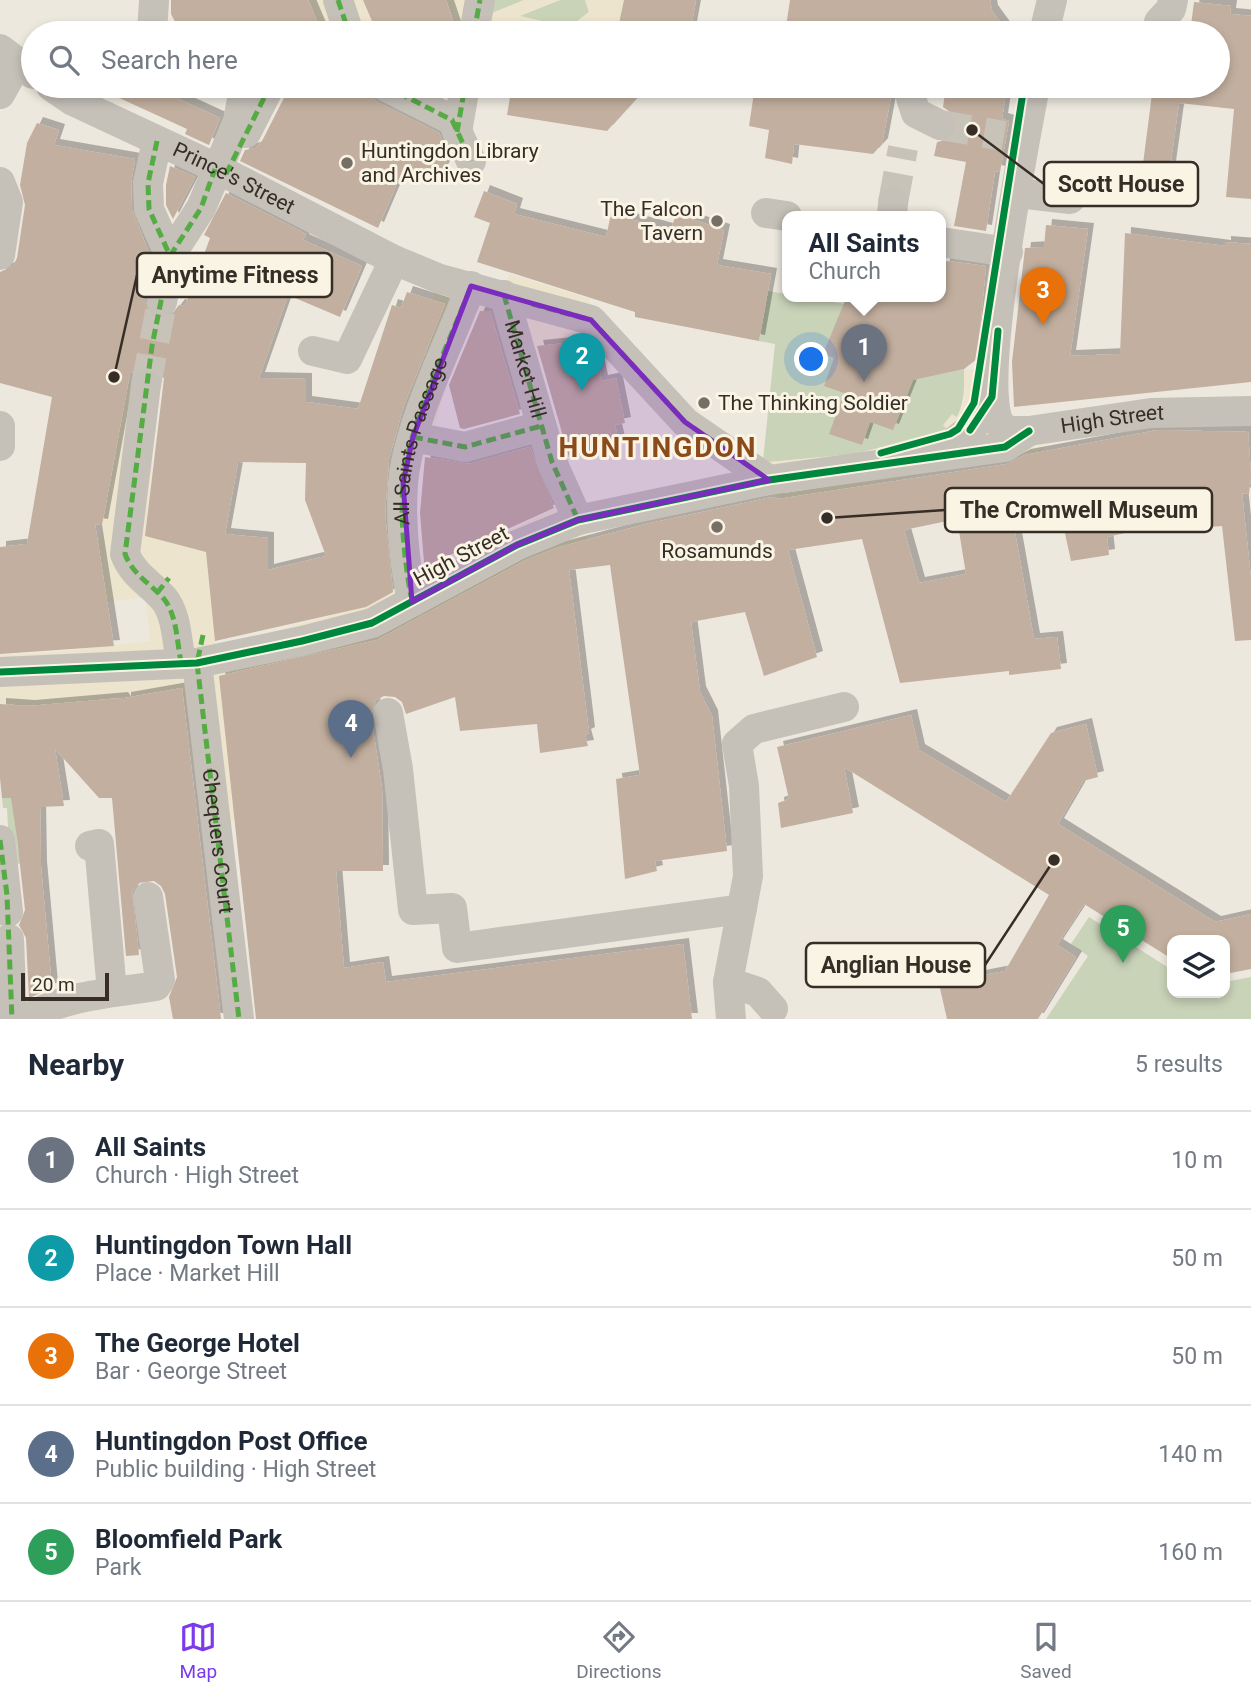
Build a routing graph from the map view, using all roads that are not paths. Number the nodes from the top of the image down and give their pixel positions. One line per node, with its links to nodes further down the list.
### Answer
1 (154, 0): 5 (street)
2 (338, 0): 6 (street)
3 (480, 0): 7 (street)
4 (1052, 0): 8 (street)
5 (153, 21)
6 (345, 21)
7 (476, 21)
8 (1047, 21)
9 (17, 62): 10 (street)
10 (0, 94)
11 (69, 98): 20 (street, Prince's Street)
12 (243, 98): 22 (street)
13 (263, 98): 22 (street)
14 (409, 98): 19 (street)
15 (463, 98): 19 (street)
16 (911, 98): 18 (street)
17 (1030, 98): 24 (street)
18 (940, 125)
19 (457, 132): 21 (street)
20 (157, 141): 22 (street, Prince's Street); 29 (street)
21 (471, 161)
22 (221, 172): 29 (street); 30 (street, Prince's Street)
23 (0, 182): 28 (street)
24 (1017, 193): 25 (street); 27 (street)
25 (1070, 199)
26 (946, 244): 27 (street)
27 (1008, 252): 36 (street)
28 (0, 255)
29 (170, 256): 33 (street)
30 (406, 265): 31 (street, Market Hill); 34 (street)
31 (471, 286): 32 (street, Market Hill); 41 (street, All Saints Passage)
32 (504, 295): 39 (street, Market Hill); 44 (street, Market Hill)
33 (162, 302)
34 (313, 351)
35 (146, 385): 47 (street, Chequers Court)
36 (992, 397): 40 (street); 43 (street)
37 (1251, 411): 40 (street, High Street)
38 (0, 426): 42 (street)
39 (541, 426): 41 (street); 45 (street, Market Hill)
40 (1029, 431): 43 (street, High Street)
41 (413, 437): 46 (street, All Saints Passage)
42 (0, 446)
43 (938, 455): 44 (street, High Street)
44 (769, 480): 45 (street, High Street)
45 (578, 520): 46 (street, High Street)
46 (412, 602): 47 (street, High Street)
47 (189, 663): 48 (street, High Street); 60 (street, Chequers Court)
48 (0, 672)
49 (844, 707): 54 (street)
50 (388, 713): 54 (street)
51 (0, 840): 58 (street)
52 (90, 846): 56 (street)
53 (148, 897): 56 (street)
54 (741, 909): 55 (street)
55 (728, 982): 57 (street); 61 (street)
56 (126, 990): 59 (street)
57 (773, 1009)
58 (12, 1019)
59 (27, 1019)
60 (239, 1019)
61 (731, 1019)

